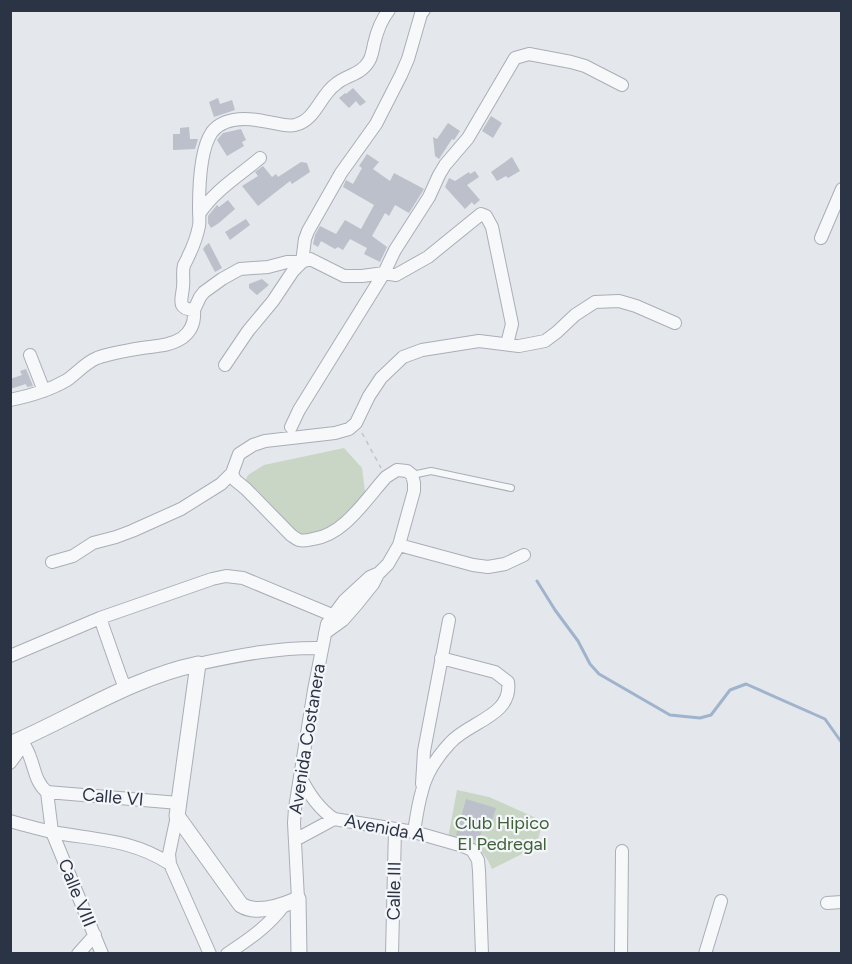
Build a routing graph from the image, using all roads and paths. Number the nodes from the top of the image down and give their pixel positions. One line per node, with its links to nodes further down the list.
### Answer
1 (389, 10): 6 (street)
2 (424, 10): 8 (street)
3 (622, 85): 9 (street)
4 (260, 158): 6 (street)
5 (842, 189): 7 (street)
6 (199, 214): 10 (street)
7 (821, 237)
8 (302, 262): 9 (street); 10 (street); 14 (street)
9 (384, 273): 12 (street); 18 (street)
10 (194, 310): 15 (street)
11 (675, 323): 12 (street)
12 (507, 344): 17 (street)
13 (30, 355): 15 (street)
14 (225, 365)
15 (44, 391): 16 (street)
16 (10, 400)
17 (356, 423): 19 (street); 21 (path)
18 (291, 427)
19 (232, 473): 21 (street); 25 (street)
20 (411, 475): 21 (street); 22 (lane); 23 (street)
21 (386, 477)
22 (511, 488)
23 (399, 545): 24 (street); 26 (street)
24 (524, 555)
25 (52, 562)
26 (378, 574): 27 (street); 30 (street)
27 (332, 615): 28 (street); 30 (street, Avenida Costanera)
28 (100, 618): 32 (street); 35 (street)
29 (449, 620): 33 (street)
30 (326, 633): 31 (street, Avenida Costanera)
31 (322, 648): 34 (street); 38 (street, Avenida Costanera)
32 (10, 656)
33 (441, 658): 39 (street); 39 (street)
34 (198, 664): 35 (street); 41 (street)
35 (125, 688): 36 (street)
36 (16, 742): 37 (street); 40 (street)
37 (10, 763)
38 (300, 776): 42 (street, Avenida A); 47 (street, Avenida Costanera)
39 (422, 789): 46 (street)
40 (47, 792): 41 (street, Calle VI); 45 (street, Calle VIII)
41 (178, 809): 49 (street); 51 (street)
42 (334, 819): 44 (street, Avenida A); 47 (street, Avenida A)
43 (10, 821): 45 (street)
44 (395, 829): 46 (street, Avenida A); 60 (street, Calle III)
45 (52, 832): 49 (street); 54 (street, Calle VIII)
46 (414, 832): 61 (street, Avenida A)
47 (296, 840): 51 (street, Avenida Costanera)
48 (622, 851): 62 (street)
49 (170, 864): 57 (street)
50 (721, 900): 63 (street)
51 (291, 902): 58 (street); 59 (street, Avenida Costanera)
52 (842, 902): 53 (street)
53 (827, 903)
54 (94, 936): 55 (street); 56 (street, Calle VIII)
55 (78, 954)
56 (102, 954)
57 (210, 954)
58 (227, 954)
59 (299, 954)
60 (392, 954)
61 (482, 954)
62 (621, 954)
63 (705, 954)

